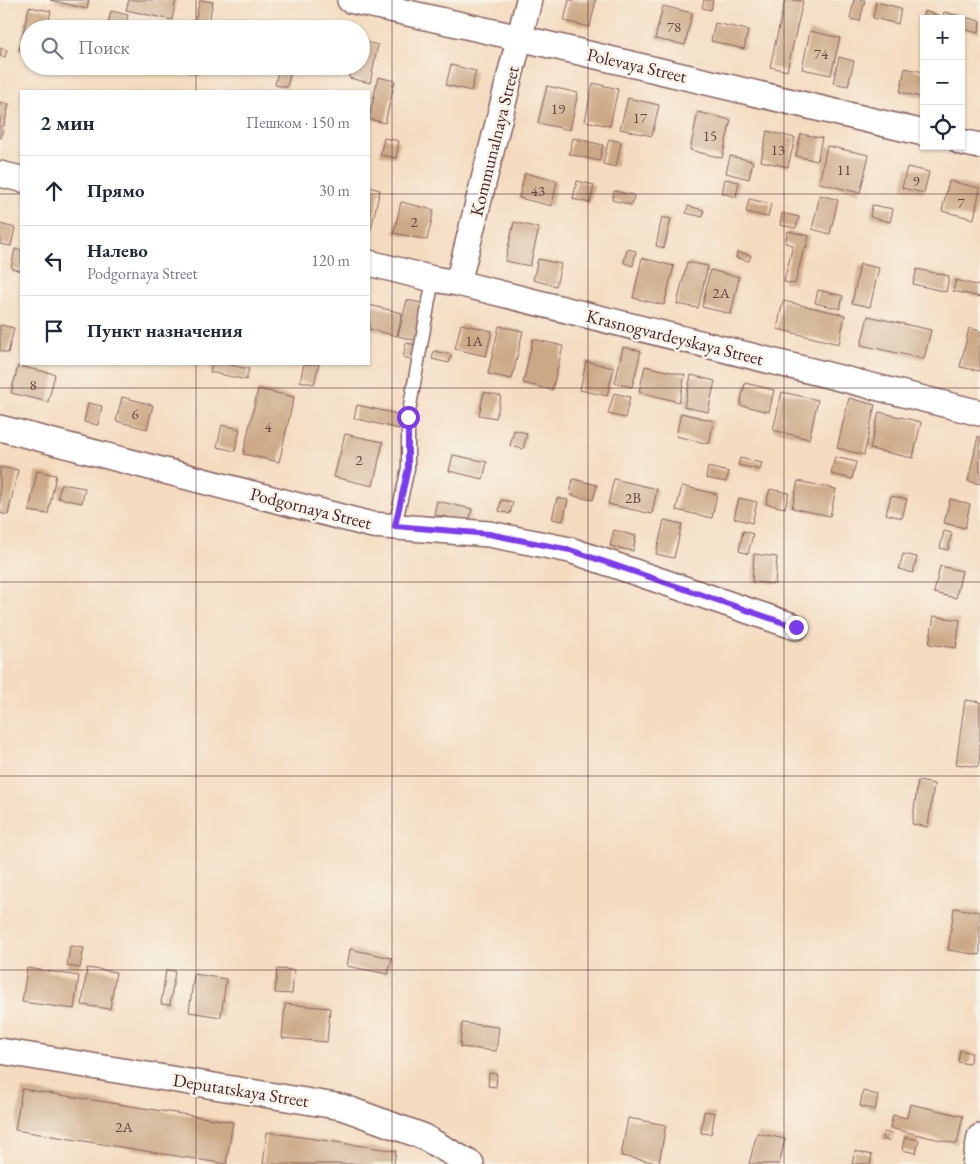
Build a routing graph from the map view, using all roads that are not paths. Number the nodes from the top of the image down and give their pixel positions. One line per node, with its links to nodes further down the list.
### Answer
1 (350, 0): 3 (street, Polevaya Street)
2 (529, 0): 3 (street, Kommunalnaya Street)
3 (520, 38): 4 (street, Polevaya Street); 11 (street, Kommunalnaya Street)
4 (920, 132)
5 (965, 143): 6 (street)
6 (980, 146)
7 (0, 174): 8 (street)
8 (20, 179)
9 (370, 263): 10 (street, Krasnogvardeyskaya Street)
10 (433, 279): 11 (street, Krasnogvardeyskaya Street); 14 (lane)
11 (458, 282): 12 (street, Krasnogvardeyskaya Street)
12 (980, 414)
13 (0, 428): 14 (street, Podgornaya Street)
14 (395, 526): 15 (street, Podgornaya Street)
15 (796, 627)
16 (0, 1051): 18 (street, Deputatskaya Street)
17 (980, 1137): 19 (street)
18 (471, 1164)
19 (975, 1164)

